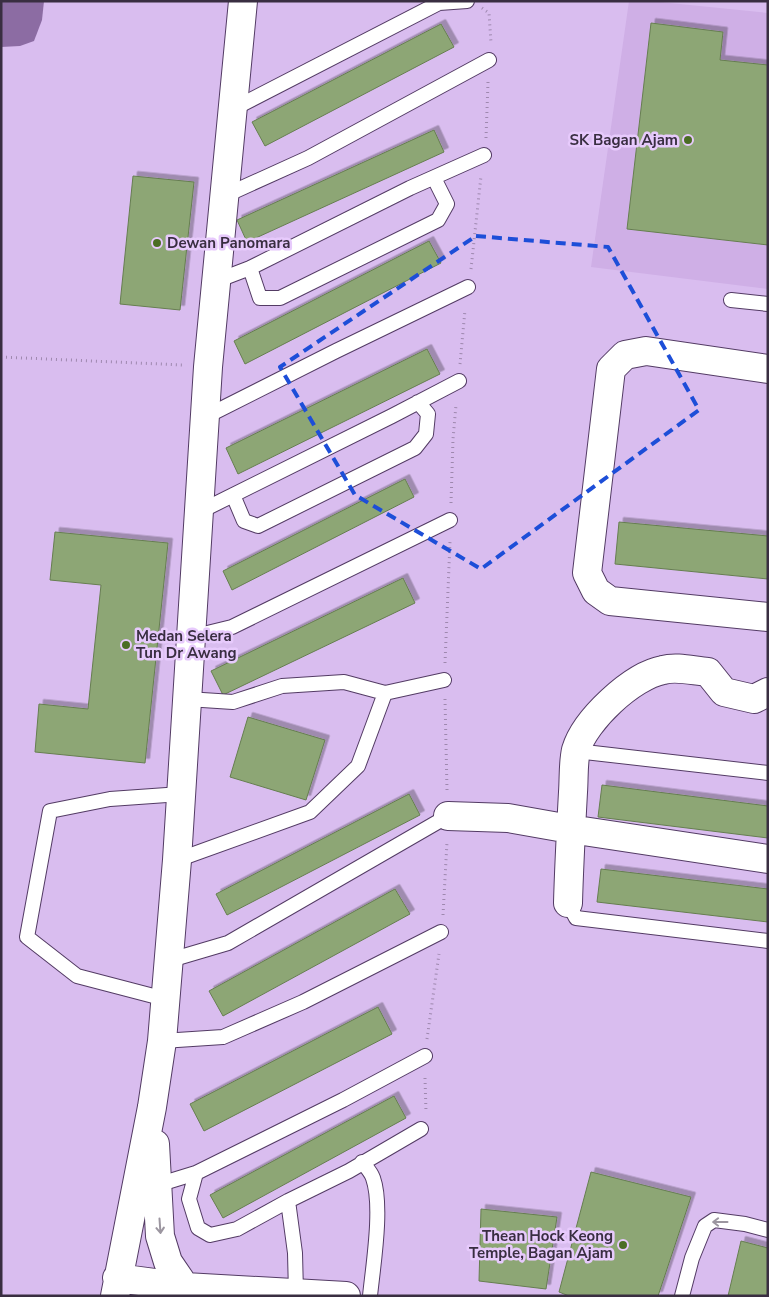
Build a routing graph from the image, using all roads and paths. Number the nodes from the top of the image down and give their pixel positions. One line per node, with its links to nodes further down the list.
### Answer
1 (243, 1): 5 (street)
2 (467, 1): 5 (lane)
3 (482, 7): 4 (path)
4 (489, 60): 6 (path); 8 (lane)
5 (233, 109): 8 (street)
6 (484, 155): 7 (lane); 11 (path)
7 (434, 178): 9 (lane); 9 (lane)
8 (224, 196): 10 (street)
9 (250, 268): 10 (lane)
10 (216, 281): 15 (street)
11 (468, 287): 17 (path); 19 (lane)
12 (731, 300): 13 (lane)
13 (768, 304)
14 (1, 357): 15 (path)
15 (208, 366): 19 (street)
16 (768, 369): 23 (street)
17 (459, 381): 18 (lane); 22 (path)
18 (418, 402): 20 (lane); 20 (lane)
19 (205, 417): 21 (street)
20 (233, 495): 21 (lane)
21 (199, 512): 24 (street)
22 (450, 520): 24 (lane); 25 (path)
23 (768, 617)
24 (191, 637): 28 (street)
25 (444, 680): 27 (lane); 32 (path)
26 (768, 692): 29 (street)
27 (385, 694): 28 (lane); 35 (lane)
28 (187, 699): 31 (street)
29 (576, 751): 30 (lane); 33 (street)
30 (768, 773)
31 (181, 794): 35 (street); 40 (lane)
32 (448, 816): 33 (street); 37 (path); 39 (lane)
33 (570, 829): 34 (street); 36 (street)
34 (768, 859)
35 (177, 860): 39 (street)
36 (568, 903): 38 (lane)
37 (442, 932): 41 (lane); 42 (path)
38 (768, 941)
39 (167, 961): 40 (street)
40 (165, 999): 41 (street)
41 (162, 1042): 43 (street)
42 (425, 1056): 44 (path); 46 (lane)
43 (152, 1107): 47 (street); 50 (street)
44 (421, 1129): 45 (lane)
45 (362, 1162): 48 (lane); 54 (lane)
46 (196, 1173): 47 (lane); 48 (lane)
47 (157, 1185): 51 (street, one-way to 51)
48 (288, 1201): 52 (lane)
49 (768, 1230): 55 (lane, one-way to 55)
50 (116, 1287): 51 (street)
51 (185, 1287): 52 (street)
52 (296, 1293): 53 (street)
53 (346, 1296)
54 (370, 1296)
55 (682, 1296)

